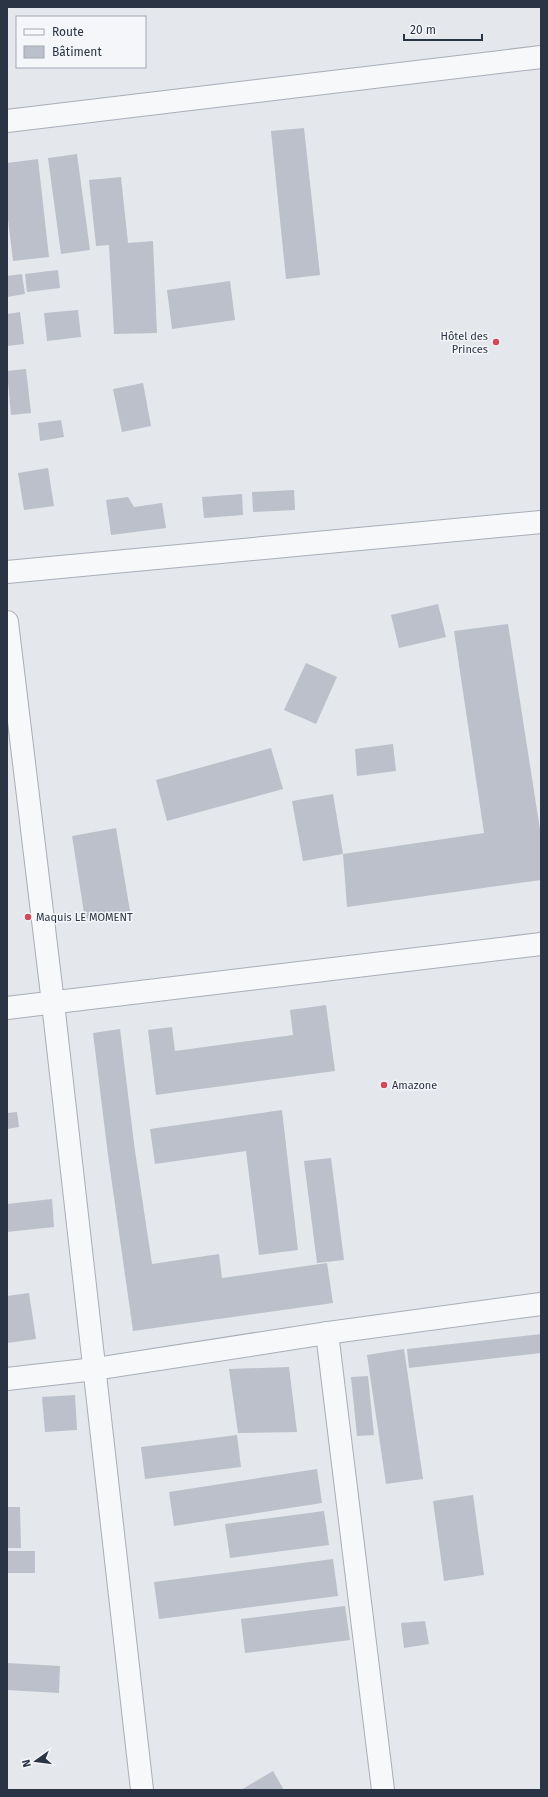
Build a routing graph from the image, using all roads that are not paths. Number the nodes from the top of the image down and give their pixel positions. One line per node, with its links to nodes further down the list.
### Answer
1 (541, 57): 2 (street)
2 (7, 121)
3 (541, 522): 4 (street)
4 (7, 572)
5 (7, 622): 7 (street)
6 (541, 944): 7 (street)
7 (53, 1003): 8 (street); 11 (street)
8 (7, 1008)
9 (541, 1304): 10 (street)
10 (327, 1333): 11 (street); 14 (street)
11 (95, 1369): 12 (street); 13 (street)
12 (7, 1379)
13 (142, 1790)
14 (383, 1790)

